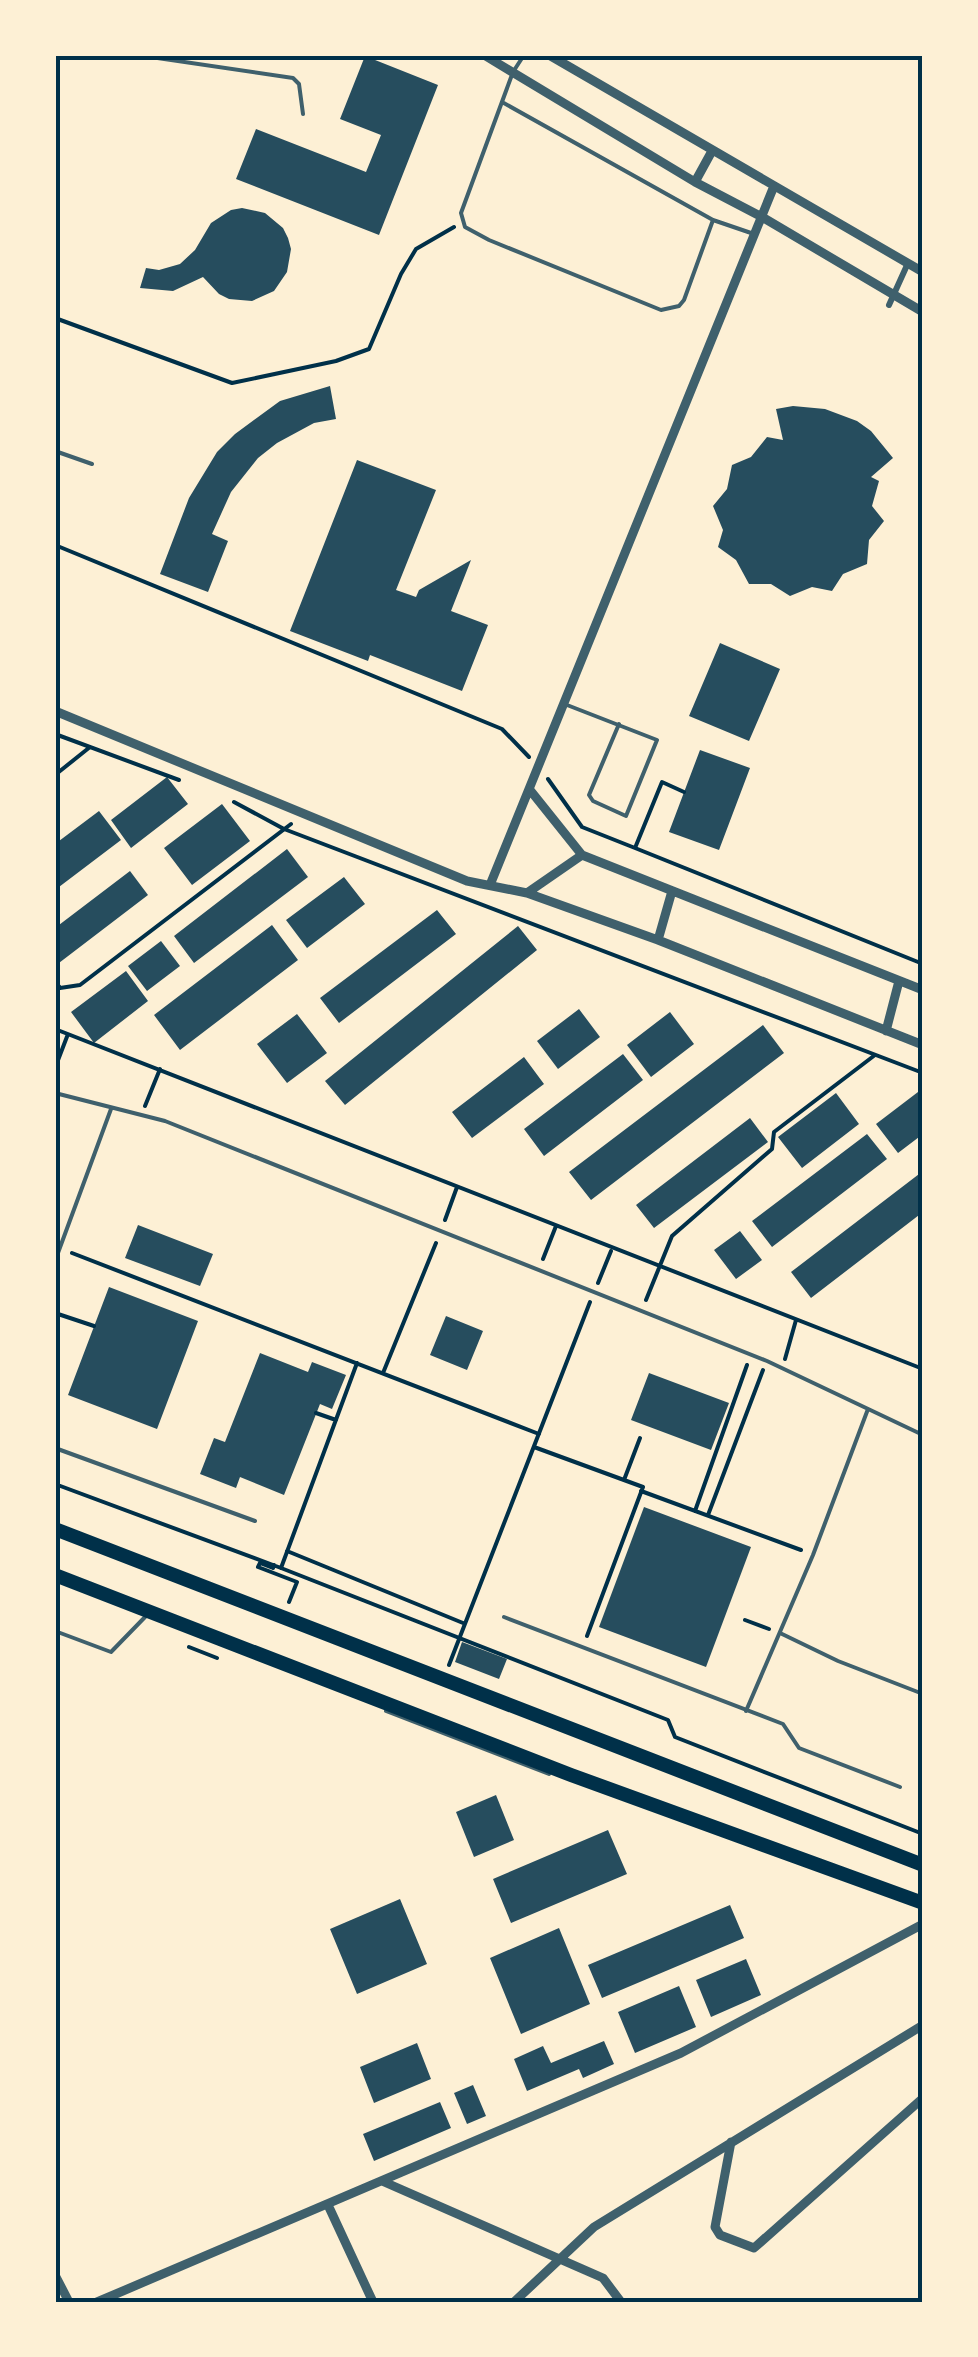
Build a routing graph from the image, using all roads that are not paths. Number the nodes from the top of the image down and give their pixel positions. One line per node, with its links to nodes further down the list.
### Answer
1 (137, 55): 7 (lane)
2 (484, 55): 5 (street)
3 (524, 55): 5 (lane)
4 (548, 55): 8 (street)
5 (513, 72): 6 (lane); 9 (street)
6 (502, 102): 12 (lane); 12 (lane)
7 (302, 114)
8 (712, 150): 9 (street); 10 (street)
9 (696, 182): 11 (street)
10 (774, 186): 11 (street); 14 (street)
11 (762, 217): 13 (street); 16 (street)
12 (713, 220): 13 (lane)
13 (754, 234): 21 (street)
14 (908, 263): 15 (street); 16 (street)
15 (923, 272)
16 (893, 294): 17 (street); 18 (street)
17 (889, 305)
18 (923, 312)
19 (55, 451): 20 (lane)
20 (92, 464)
21 (564, 704): 23 (lane); 24 (street)
22 (55, 711): 26 (street)
23 (620, 724): 23 (lane)
24 (530, 790): 25 (street); 26 (street)
25 (582, 856): 27 (street); 28 (street)
26 (490, 885): 28 (street)
27 (672, 891): 29 (street); 30 (street)
28 (527, 893): 29 (street)
29 (658, 940): 32 (street)
30 (899, 981): 31 (street); 32 (street)
31 (923, 990)
32 (886, 1030): 33 (street)
33 (923, 1045)
34 (55, 1092): 35 (lane)
35 (112, 1108): 36 (lane); 37 (lane)
36 (55, 1260)
37 (868, 1408): 38 (lane); 46 (lane)
38 (923, 1435)
39 (55, 1448): 40 (lane)
40 (255, 1520)
41 (55, 1529): 50 (main road)
42 (55, 1575): 43 (main road)
43 (149, 1614): 45 (lane); 51 (main road)
44 (504, 1616): 48 (lane)
45 (55, 1631)
46 (780, 1633): 47 (lane); 48 (lane)
47 (923, 1694)
48 (746, 1711): 49 (lane)
49 (900, 1786)
50 (923, 1866)
51 (923, 1902)
52 (923, 1924): 56 (street)
53 (923, 2025): 55 (street)
54 (923, 2098): 55 (street)
55 (731, 2142): 58 (street)
56 (382, 2180): 57 (street); 58 (street)
57 (328, 2205): 61 (street); 62 (street)
58 (562, 2258): 63 (street); 64 (street)
59 (55, 2276): 60 (street)
60 (69, 2302)
61 (97, 2302)
62 (373, 2302)
63 (514, 2302)
64 (621, 2302)

